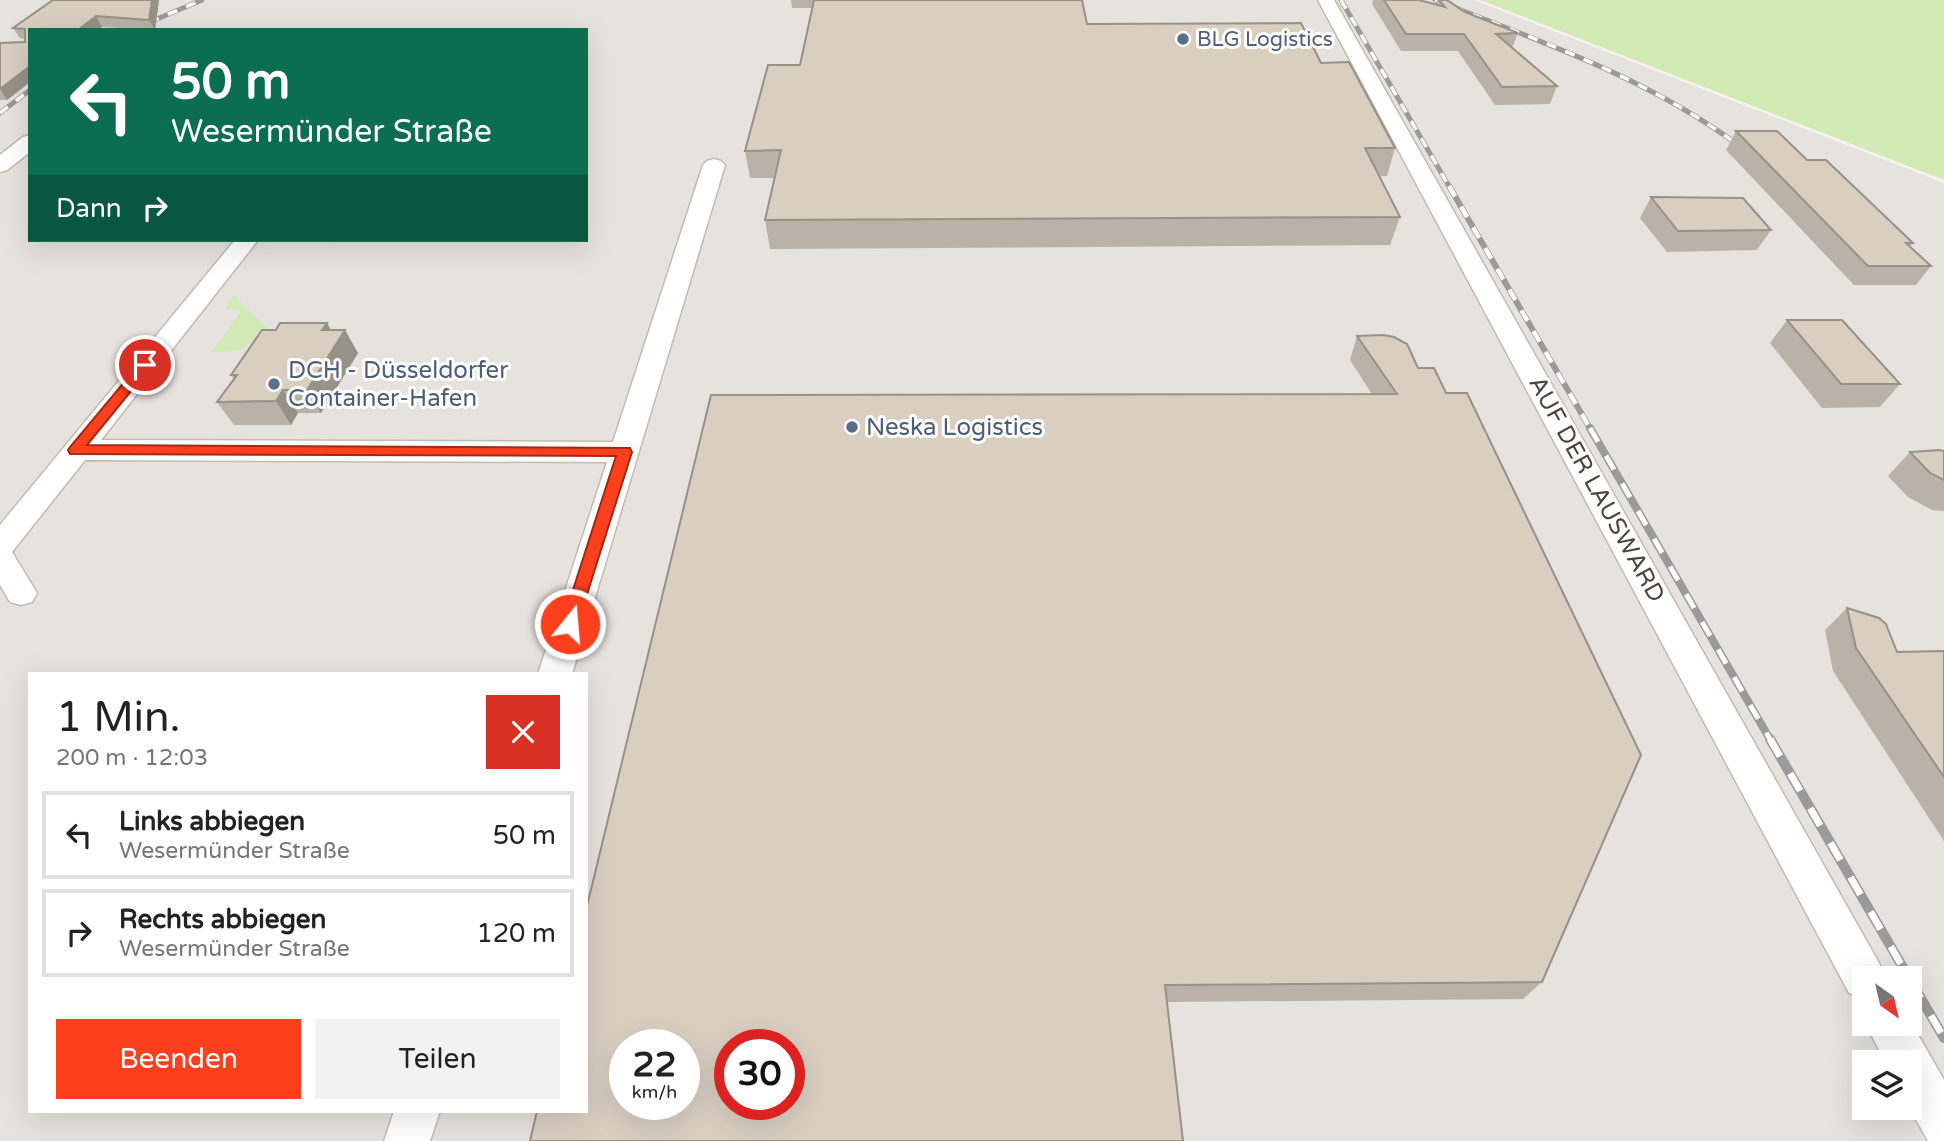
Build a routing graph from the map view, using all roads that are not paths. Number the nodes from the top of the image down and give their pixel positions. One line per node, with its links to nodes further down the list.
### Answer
1 (1326, 1): 12 (street, AUF DER LAUSWARD)
2 (28, 143): 4 (street)
3 (714, 165): 7 (street)
4 (0, 166)
5 (245, 242): 6 (street)
6 (75, 450): 7 (street); 8 (street)
7 (625, 452): 11 (street)
8 (0, 546)
9 (0, 558): 10 (street)
10 (21, 593)
11 (556, 672)
12 (1857, 966)
13 (1895, 1036): 15 (street)
14 (416, 1113): 16 (street)
15 (1944, 1125)
16 (407, 1141)

